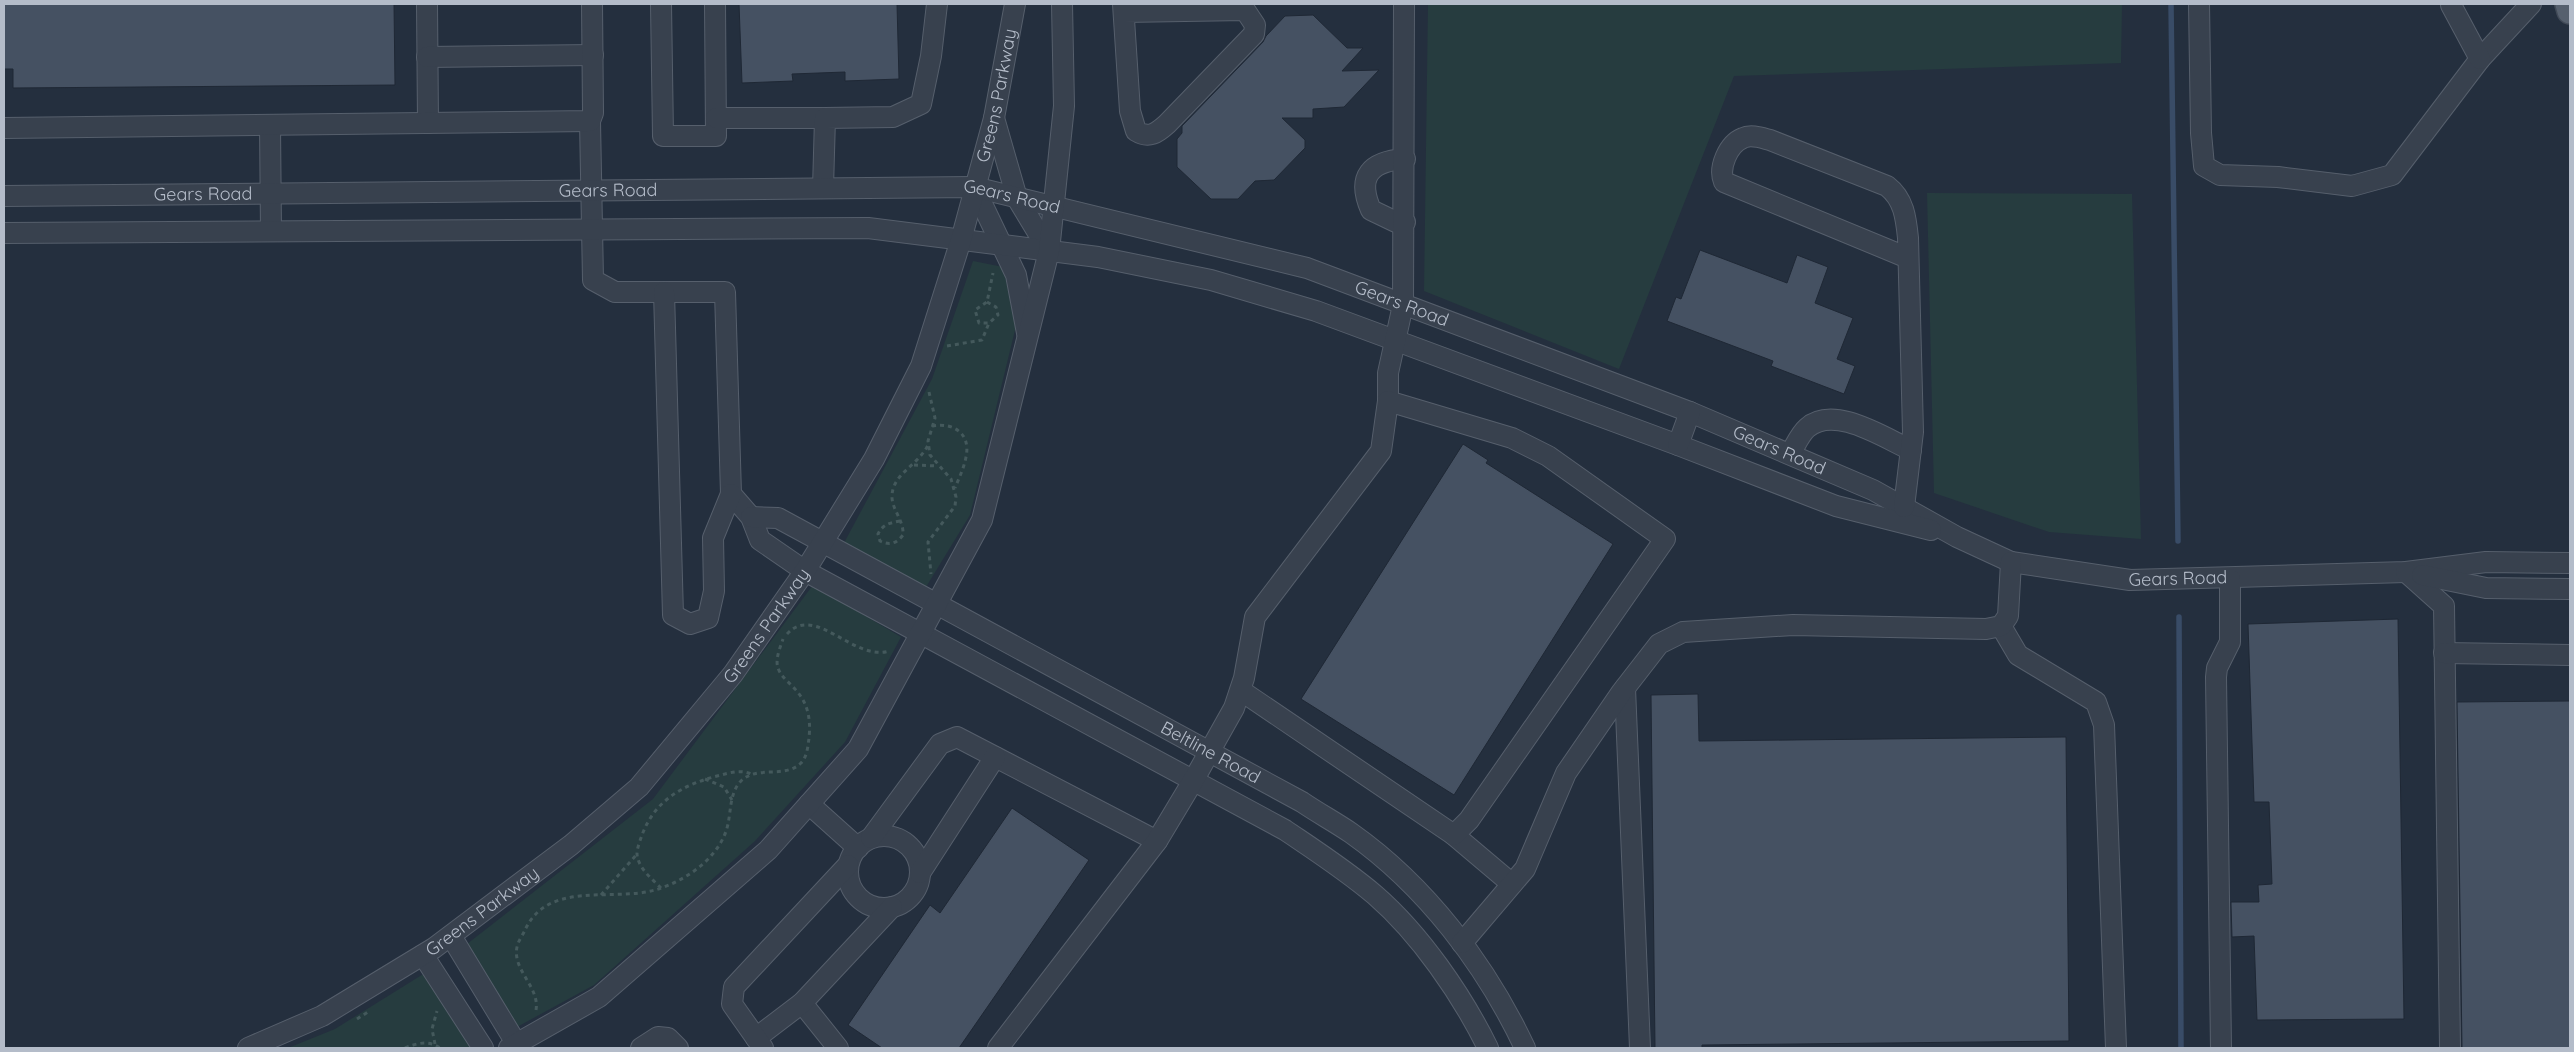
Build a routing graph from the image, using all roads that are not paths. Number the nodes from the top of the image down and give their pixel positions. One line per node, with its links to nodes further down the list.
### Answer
1 (427, 4): 16 (street)
2 (592, 4): 15 (street)
3 (662, 4): 18 (street)
4 (715, 4): 18 (street)
5 (937, 4): 19 (street)
6 (1015, 4): 20 (street, Greens Parkway)
7 (1062, 4): 32 (street)
8 (1404, 4): 25 (street)
9 (2199, 4): 17 (street)
10 (2531, 4): 17 (street)
11 (2568, 4): 14 (main road)
12 (2451, 5): 17 (street)
13 (1123, 8): 13 (street)
14 (2570, 11)
15 (592, 56): 16 (street); 21 (street)
16 (427, 57): 22 (street)
17 (2480, 59)
18 (716, 118): 19 (street)
19 (824, 118): 27 (street)
20 (994, 118): 26 (street, Greens Parkway); 31 (street)
21 (590, 121): 22 (street); 28 (street)
22 (428, 123): 23 (street)
23 (270, 125): 24 (street); 29 (street)
24 (4, 128)
25 (1405, 159): 33 (street); 33 (street)
26 (974, 187): 27 (street, Gears Road); 31 (street, Gears Road); 37 (street, Greens Parkway); 38 (street)
27 (823, 188): 28 (street, Gears Road)
28 (590, 189): 29 (street, Gears Road); 34 (street)
29 (270, 193): 30 (street, Gears Road); 35 (street)
30 (4, 196)
31 (1017, 198): 32 (street, Gears Road); 39 (street)
32 (1055, 207): 39 (street); 42 (street, Gears Road)
33 (1405, 222): 42 (street)
34 (591, 230): 35 (street, Gears Road); 37 (street, Gears Road); 41 (street)
35 (271, 231): 36 (street, Gears Road)
36 (4, 233)
37 (961, 240): 38 (street, Gears Road); 54 (street, Greens Parkway)
38 (1002, 245): 39 (street, Gears Road); 44 (street)
39 (1049, 251): 43 (street, Gears Road); 44 (street)
40 (1908, 258): 40 (street); 48 (street)
41 (664, 292): 50 (street); 50 (street)
42 (1403, 305): 43 (street); 46 (street, Gears Road)
43 (1394, 341): 45 (street); 47 (street, Gears Road)
44 (1028, 342): 61 (street)
45 (1388, 401): 67 (street); 72 (street)
46 (1690, 412): 47 (street); 49 (street, Gears Road)
47 (1678, 445): 53 (street, Gears Road)
48 (1911, 450): 49 (street); 51 (street)
49 (1790, 454): 51 (street, Gears Road)
50 (731, 494): 52 (street, Beltline Road)
51 (1904, 507): 53 (street, Gears Road)
52 (751, 517): 54 (street, Beltline Road); 57 (street, Beltline Road)
53 (1957, 537): 55 (street, Gears Road)
54 (822, 543): 57 (street, Greens Parkway); 61 (street, Beltline Road)
55 (2011, 562): 59 (street, Gears Road); 62 (street)
56 (2570, 563): 58 (street, Gears Road)
57 (805, 571): 63 (street, Beltline Road); 78 (street, Greens Parkway)
58 (2406, 572): 59 (street, Gears Road); 60 (street, Gears Road); 64 (street)
59 (2230, 579): 94 (street)
60 (2570, 589)
61 (936, 605): 63 (street); 68 (street, Beltline Road)
62 (2001, 626): 66 (street); 93 (street)
63 (920, 634): 70 (street, Beltline Road); 71 (street)
64 (2444, 653): 65 (street); 95 (street)
65 (2570, 655)
66 (1625, 688): 76 (street); 92 (street)
67 (1240, 690): 68 (street); 72 (street)
68 (1210, 752): 70 (street); 79 (street, Beltline Road)
69 (996, 757): 73 (street); 74 (street); 75 (street)
70 (1193, 781): 73 (street); 90 (street, Beltline Road)
71 (809, 804): 74 (street); 83 (street)
72 (1454, 835): 76 (street)
73 (1156, 841): 89 (street)
74 (859, 850): 75 (street); 77 (street); 82 (street)
75 (920, 873): 77 (street)
76 (1512, 884): 79 (street)
77 (892, 907): 81 (street)
78 (451, 936): 80 (street, Greens Parkway); 83 (street)
79 (1462, 943): 91 (street, Beltline Road)
80 (424, 955): 84 (street, Greens Parkway); 85 (street)
81 (802, 1002): 82 (street); 88 (street)
82 (759, 1043)
83 (515, 1047)
84 (248, 1048)
85 (483, 1048)
86 (641, 1048): 87 (street)
87 (678, 1048)
88 (838, 1048)
89 (998, 1048)
90 (1488, 1048)
91 (1525, 1048)
92 (1640, 1048)
93 (2116, 1048)
94 (2221, 1048)
95 (2450, 1048)

